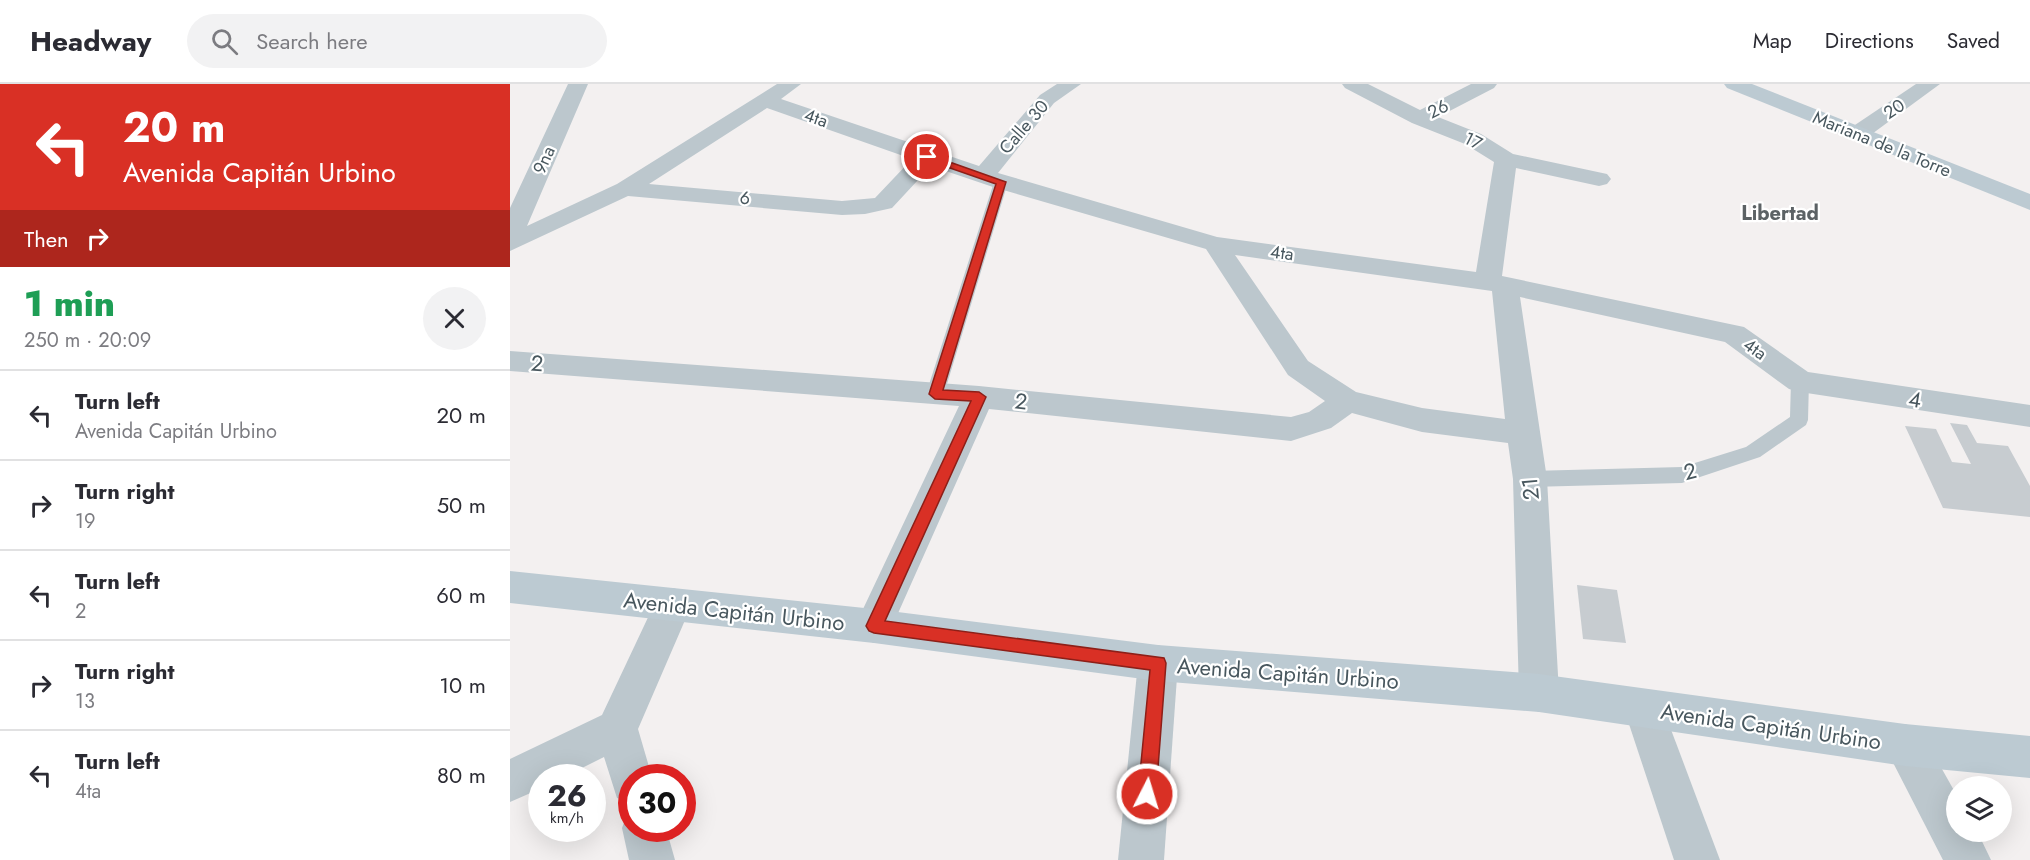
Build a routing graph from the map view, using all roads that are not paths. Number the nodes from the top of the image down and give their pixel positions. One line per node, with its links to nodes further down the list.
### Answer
1 (576, 84): 17 (street, 9na)
2 (791, 84): 8 (street)
3 (1071, 84): 13 (street, Calle 30)
4 (1352, 84): 9 (street, 17)
5 (1487, 84): 9 (street, 26)
6 (1734, 84): 10 (main road, Mariana de la Torre)
7 (1930, 84): 10 (street, 20)
8 (764, 100): 11 (street, 4ta); 15 (street)
9 (1420, 118): 12 (street, 17)
10 (1857, 134): 16 (main road, Mariana de la Torre)
11 (927, 157): 13 (street, 4ta); 15 (street, 6)
12 (1506, 159): 14 (street, 17); 20 (street, 21)
13 (992, 179): 19 (street, 4ta); 23 (lane)
14 (1599, 179)
15 (625, 189): 18 (street)
16 (2030, 203)
17 (510, 235)
18 (510, 243)
19 (1215, 244): 20 (street, 4ta); 25 (street)
20 (1497, 284): 22 (street, 4ta); 27 (street, 21)
21 (510, 361): 23 (street, 2)
22 (1800, 381): 26 (street, 4); 28 (lane, 2)
23 (935, 394): 24 (street, 2)
24 (979, 397): 25 (street, 2); 31 (street)
25 (1347, 401): 27 (street)
26 (2030, 416)
27 (1522, 433): 28 (street, 21)
28 (1530, 479): 33 (street, 21)
29 (510, 587): 30 (main road, Avenida Capitán Urbino)
30 (674, 604): 31 (main road, Avenida Capitán Urbino); 35 (street)
31 (874, 626): 32 (main road, Avenida Capitán Urbino)
32 (1158, 663): 33 (main road, Avenida Capitán Urbino); 42 (street)
33 (1539, 693): 34 (main road, Avenida Capitán Urbino)
34 (1644, 709): 36 (main road, Avenida Capitán Urbino); 43 (street)
35 (617, 729): 38 (street); 39 (street)
36 (1905, 744): 37 (main road, Avenida Capitán Urbino); 44 (street)
37 (2030, 757)
38 (627, 764)
39 (510, 781)
40 (648, 842): 41 (street)
41 (652, 860)
42 (1141, 860)
43 (1697, 860)
44 (1968, 860)

